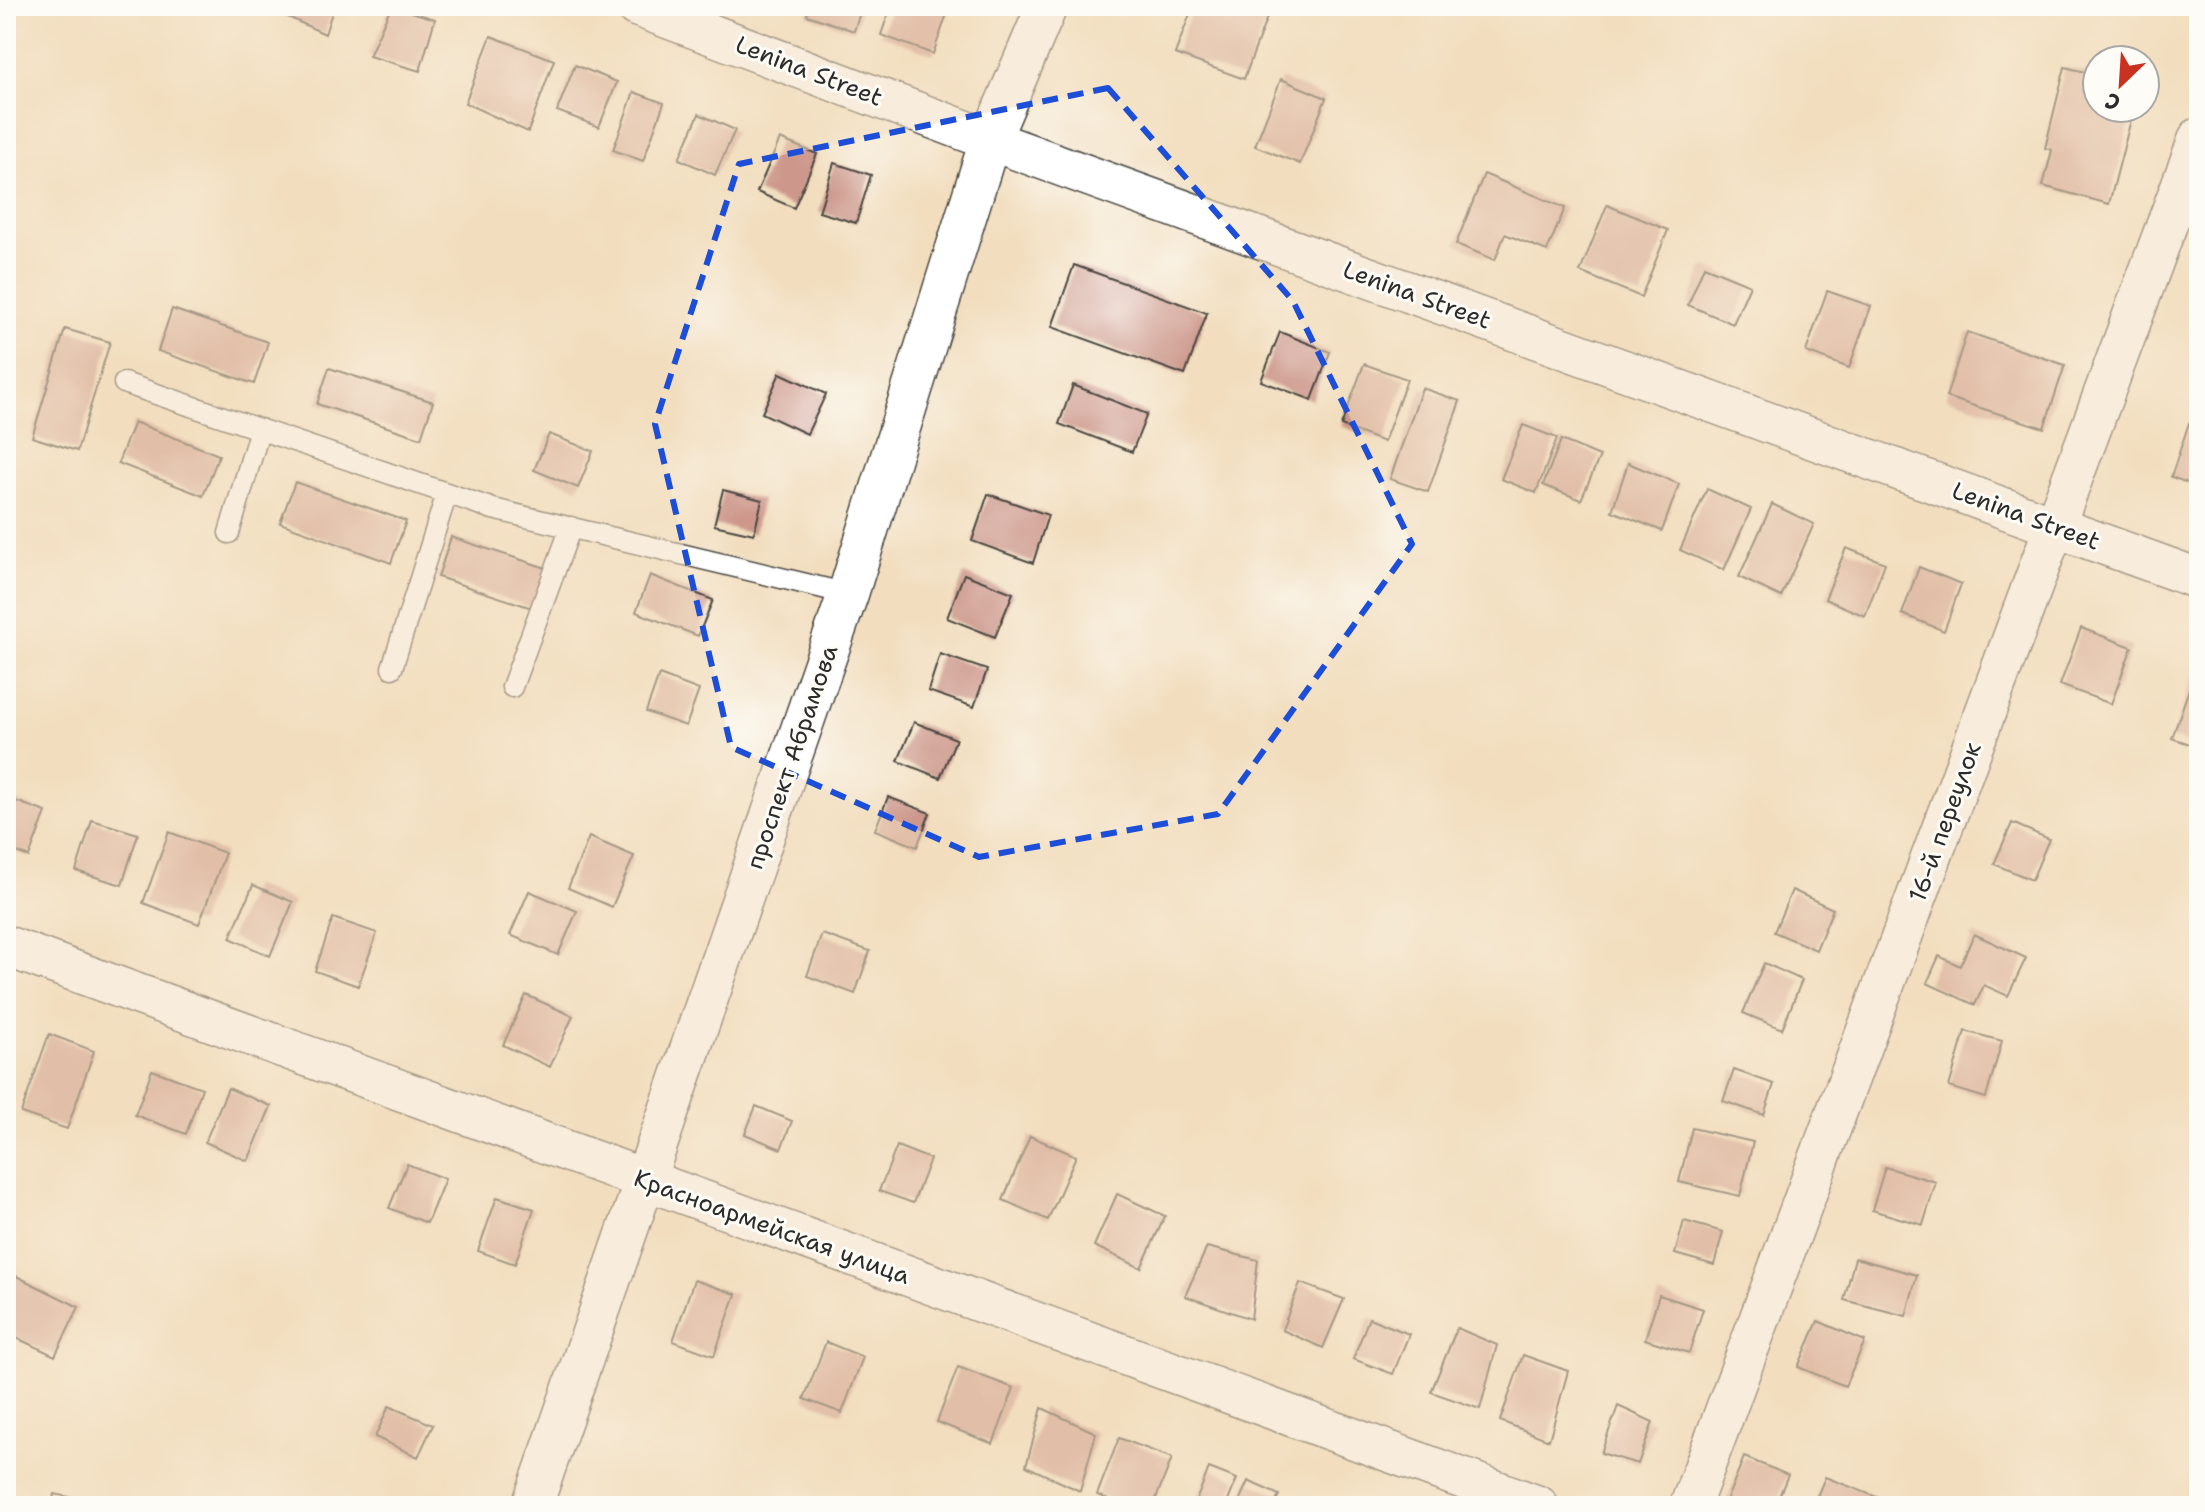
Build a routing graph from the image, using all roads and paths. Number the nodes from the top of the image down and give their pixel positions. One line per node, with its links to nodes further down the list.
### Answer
1 (636, 6): 4 (street, Lenina Street)
2 (1047, 6): 4 (street, проспект Абрамова)
3 (2199, 138): 8 (street, 16-й переулок)
4 (990, 140): 8 (street, Lenina Street); 12 (street, проспект Абрамова)
5 (124, 383): 6 (lane)
6 (260, 429): 7 (lane); 10 (lane)
7 (447, 493): 9 (lane); 13 (lane)
8 (2055, 526): 11 (street, Lenina Street); 19 (street, 16-й переулок)
9 (571, 527): 12 (lane); 14 (lane)
10 (229, 533)
11 (2199, 579)
12 (848, 594): 16 (street, проспект Абрамова)
13 (392, 668)
14 (512, 687)
15 (6, 946): 16 (street, Красноармейская улица)
16 (646, 1181): 17 (street, проспект Абрамова); 18 (street, Красноармейская улица)
17 (532, 1506)
18 (1538, 1506)
19 (1690, 1506)

